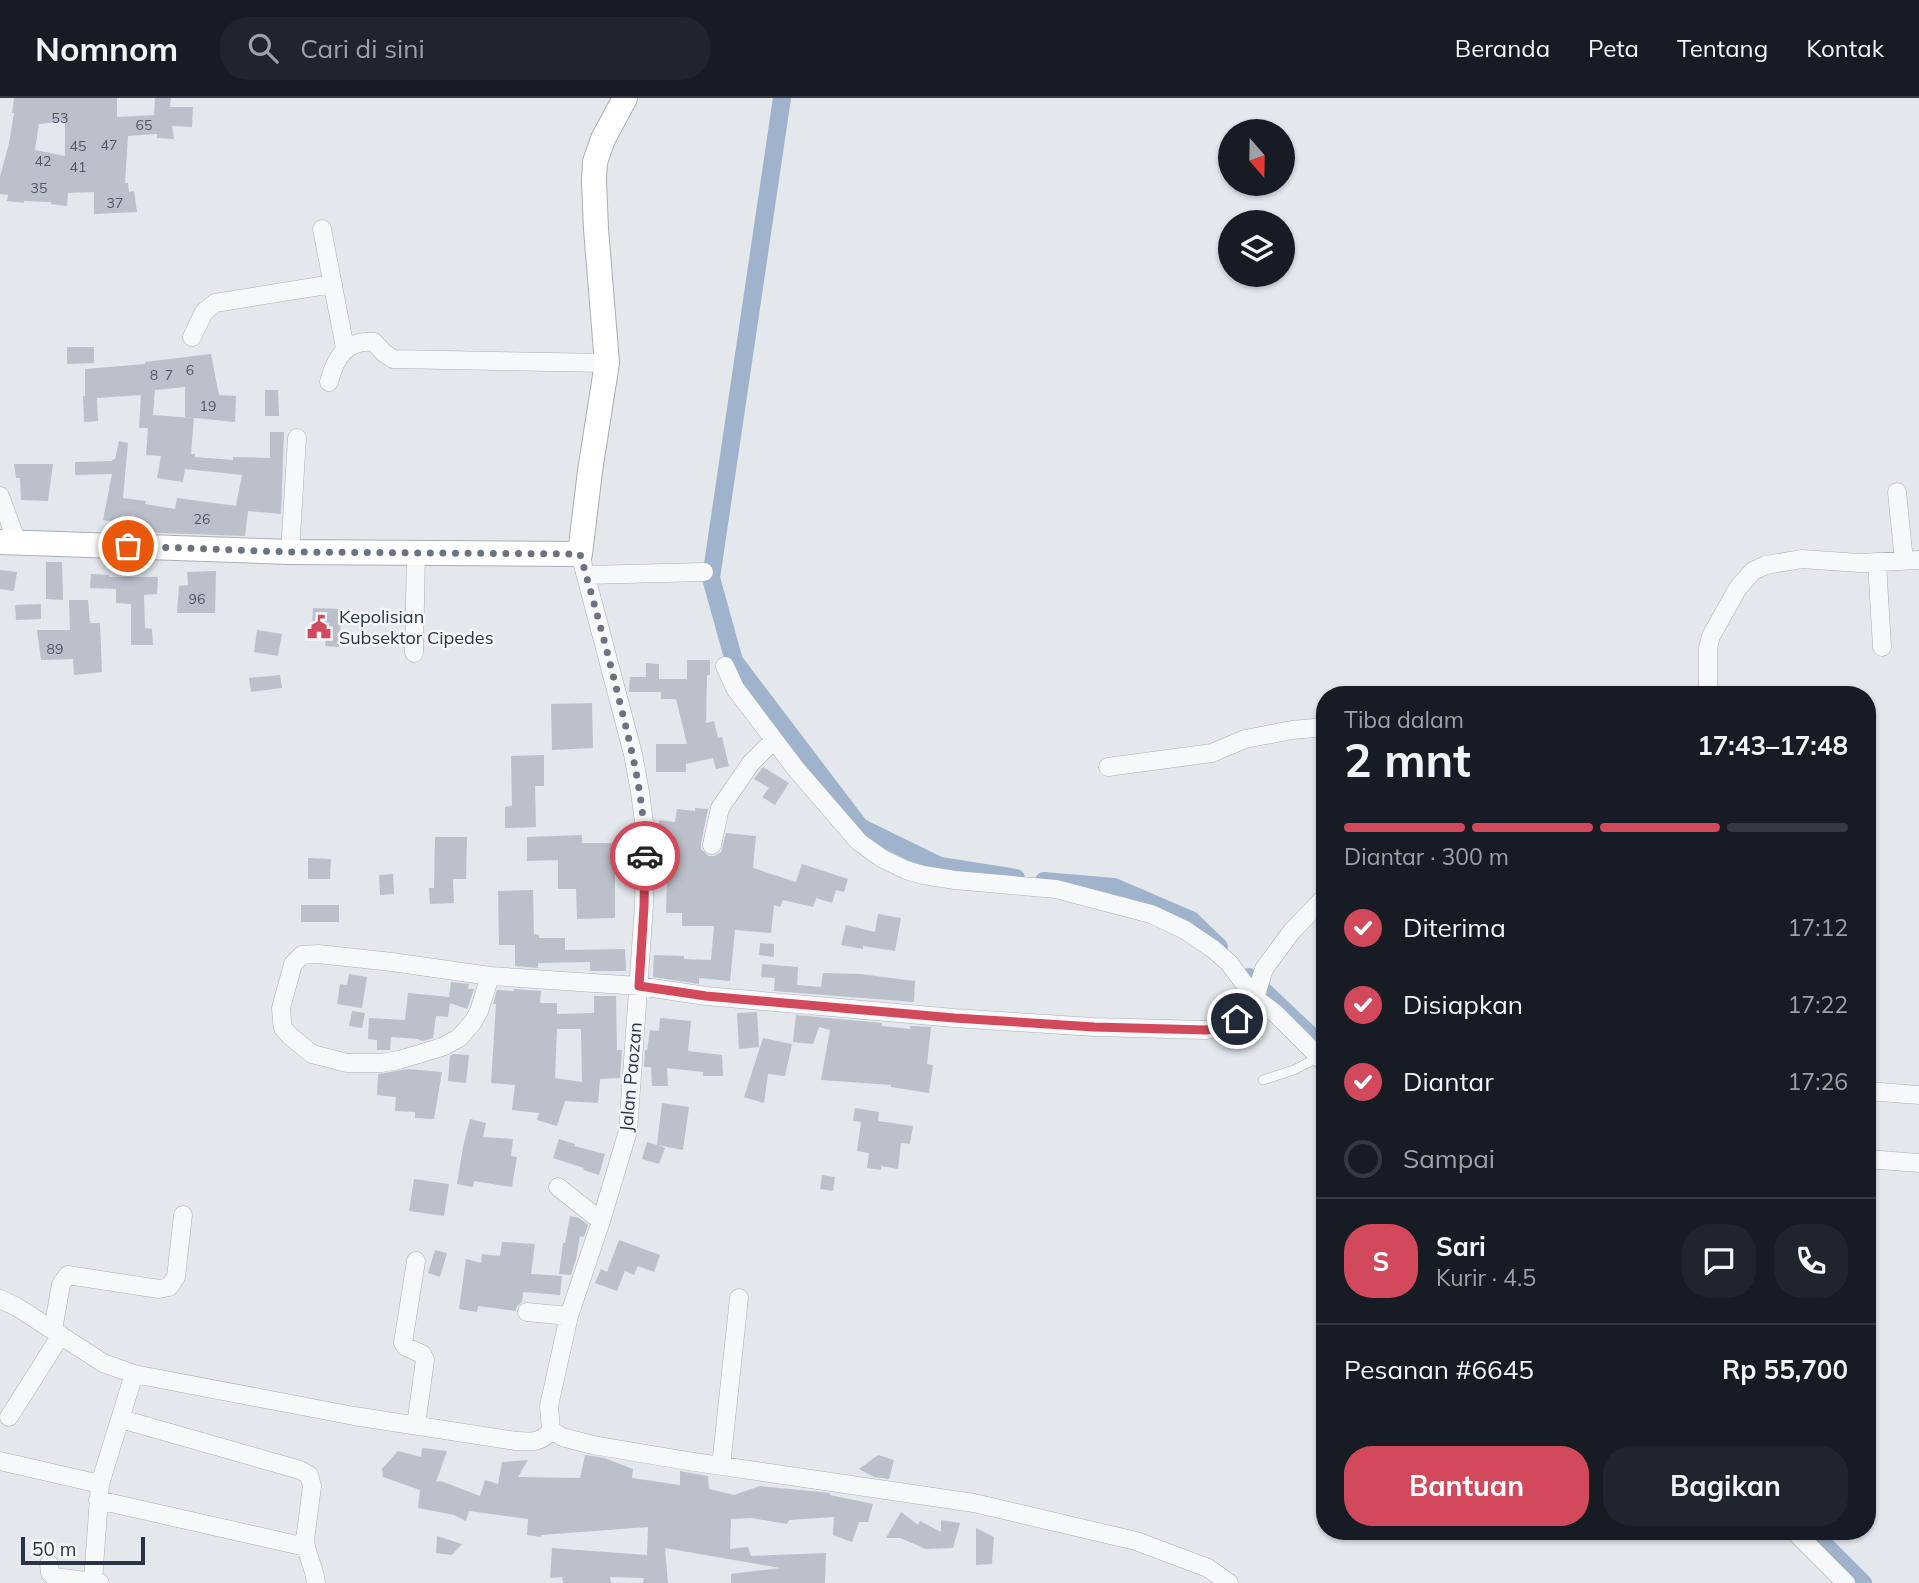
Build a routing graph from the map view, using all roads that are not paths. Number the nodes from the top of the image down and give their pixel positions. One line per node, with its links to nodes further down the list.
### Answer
1 (625, 98): 6 (street)
2 (322, 229): 3 (street)
3 (333, 284): 4 (street); 5 (street)
4 (192, 337)
5 (345, 348): 6 (street); 7 (street)
6 (607, 363): 16 (street)
7 (329, 382)
8 (297, 438): 12 (street)
9 (1897, 492): 14 (street)
10 (0, 496): 11 (street)
11 (9, 542): 12 (street)
12 (290, 552): 13 (street)
13 (416, 552): 16 (street); 19 (street)
14 (1912, 561): 15 (street)
15 (1877, 562): 18 (street); 21 (street)
16 (583, 564): 17 (street); 28 (street, Jalan Paozan)
17 (704, 572)
18 (1882, 646)
19 (414, 653)
20 (725, 666): 23 (street)
21 (1708, 686)
22 (1316, 728): 24 (street)
23 (774, 740): 25 (street); 29 (street)
24 (1108, 767)
25 (712, 845)
26 (1316, 907): 29 (street)
27 (490, 975): 27 (street); 28 (street)
28 (639, 986): 29 (street); 39 (street, Jalan Paozan)
29 (1257, 994): 30 (street)
30 (1316, 1054)
31 (1316, 1062): 32 (lane)
32 (1263, 1080)
33 (1876, 1092): 34 (street)
34 (1919, 1095)
35 (1876, 1161): 36 (street)
36 (1919, 1163)
37 (558, 1187): 39 (street)
38 (183, 1215): 45 (street)
39 (601, 1221): 44 (street, Jalan Paozan)
40 (416, 1261): 49 (street)
41 (739, 1298): 52 (street)
42 (0, 1299): 45 (street)
43 (527, 1312): 44 (street)
44 (569, 1317): 50 (street, Jalan Paozan)
45 (57, 1333): 46 (street); 47 (street)
46 (134, 1374): 48 (street); 49 (street)
47 (9, 1417)
48 (121, 1419): 53 (street); 55 (street)
49 (416, 1425): 50 (street)
50 (551, 1430): 52 (street)
51 (0, 1461): 53 (street)
52 (721, 1466): 59 (street)
53 (99, 1492): 55 (street); 57 (street)
54 (1803, 1540): 60 (street)
55 (306, 1547): 58 (street)
56 (49, 1564): 57 (street)
57 (96, 1582)
58 (316, 1583)
59 (1229, 1583)
60 (1846, 1583)

